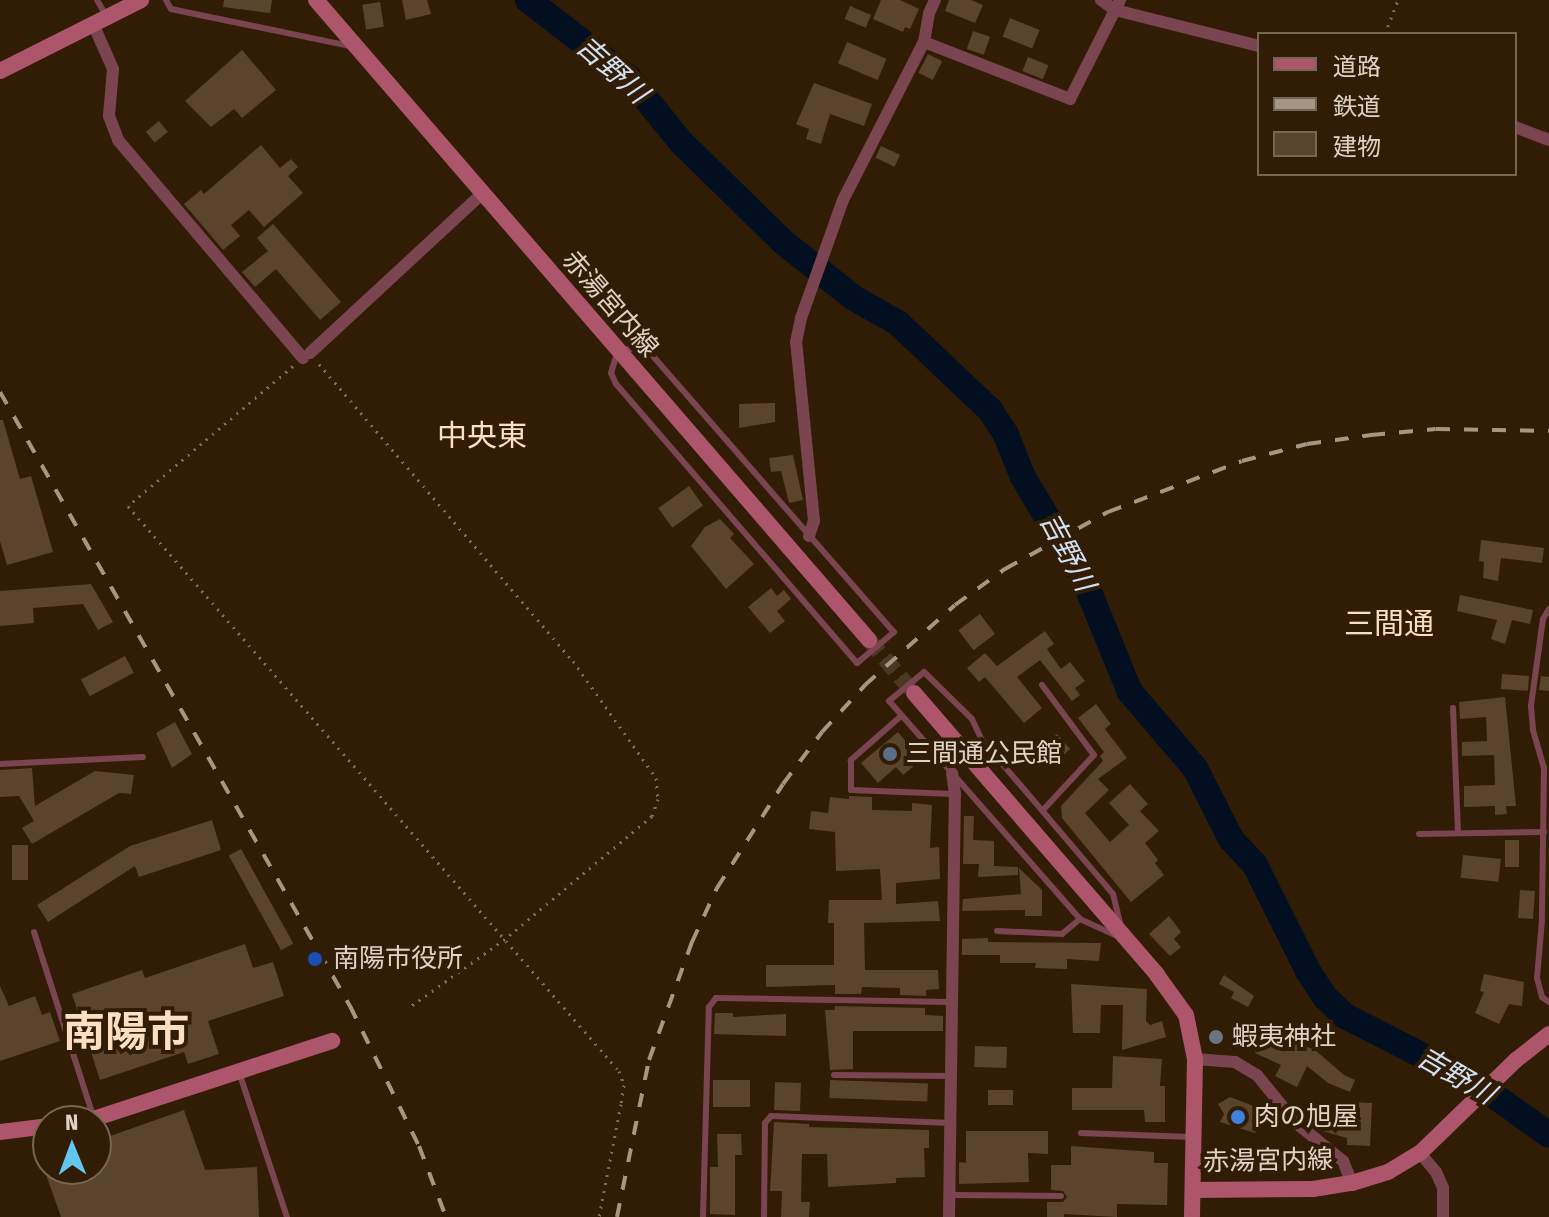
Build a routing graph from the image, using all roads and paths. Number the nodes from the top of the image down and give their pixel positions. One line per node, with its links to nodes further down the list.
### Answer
1 (97, 0): 9 (lane)
2 (141, 0): 9 (main road)
3 (166, 0): 13 (lane)
4 (316, 0): 13 (main road, 赤湯宮内線)
5 (935, 0): 11 (street)
6 (1101, 0): 8 (street)
7 (1398, 0): 10 (path)
8 (1117, 5): 11 (street); 12 (street)
9 (100, 20): 14 (main road); 19 (street)
10 (1386, 32)
11 (924, 42): 20 (street)
12 (1257, 45)
13 (355, 47): 17 (main road, 赤湯宮内線)
14 (0, 71)
15 (1517, 128): 16 (street)
16 (1549, 140)
17 (482, 194): 18 (main road, 赤湯宮内線); 19 (street)
18 (618, 350): 20 (lane); 20 (lane); 22 (main road, 赤湯宮内線)
19 (306, 355): 38 (path); 38 (path)
20 (809, 536)
21 (1549, 609): 32 (lane)
22 (869, 640)
23 (1042, 685): 31 (lane)
24 (914, 693): 39 (main road, 赤湯宮内線)
25 (1453, 708): 33 (lane)
26 (901, 716): 29 (lane); 30 (lane); 31 (lane)
27 (143, 757): 28 (lane)
28 (0, 764)
29 (952, 773): 30 (street); 35 (lane)
30 (955, 794): 40 (street)
31 (1043, 810): 39 (lane)
32 (1544, 832): 33 (lane); 41 (lane)
33 (1458, 833): 34 (lane)
34 (1419, 834)
35 (1080, 919): 36 (lane); 39 (lane)
36 (997, 931)
37 (34, 932): 49 (lane)
38 (505, 939): 42 (path); 62 (path)
39 (1124, 939): 45 (main road, 赤湯宮内線)
40 (950, 1002): 48 (street); 63 (lane)
41 (1549, 1002)
42 (411, 1006)
43 (1549, 1034): 56 (main road, 赤湯宮内線)
44 (332, 1041): 46 (main road)
45 (1195, 1059): 55 (main road, 赤湯宮内線); 57 (street)
46 (239, 1072): 50 (main road); 61 (lane)
47 (834, 1075): 48 (lane)
48 (951, 1076): 51 (street)
49 (89, 1105)
50 (112, 1114)
51 (951, 1123): 59 (street); 64 (lane)
52 (32, 1128): 53 (main road)
53 (0, 1132)
54 (1081, 1133): 55 (lane)
55 (1194, 1137): 58 (main road, 赤湯宮内線)
56 (1420, 1153): 57 (main road, 赤湯宮内線); 67 (street)
57 (1352, 1183): 58 (main road, 赤湯宮内線)
58 (1193, 1190): 66 (main road)
59 (950, 1195): 60 (lane); 65 (street)
60 (1061, 1196)
61 (287, 1217)
62 (599, 1217)
63 (703, 1217)
64 (764, 1217)
65 (949, 1217)
66 (1192, 1217)
67 (1443, 1217)

